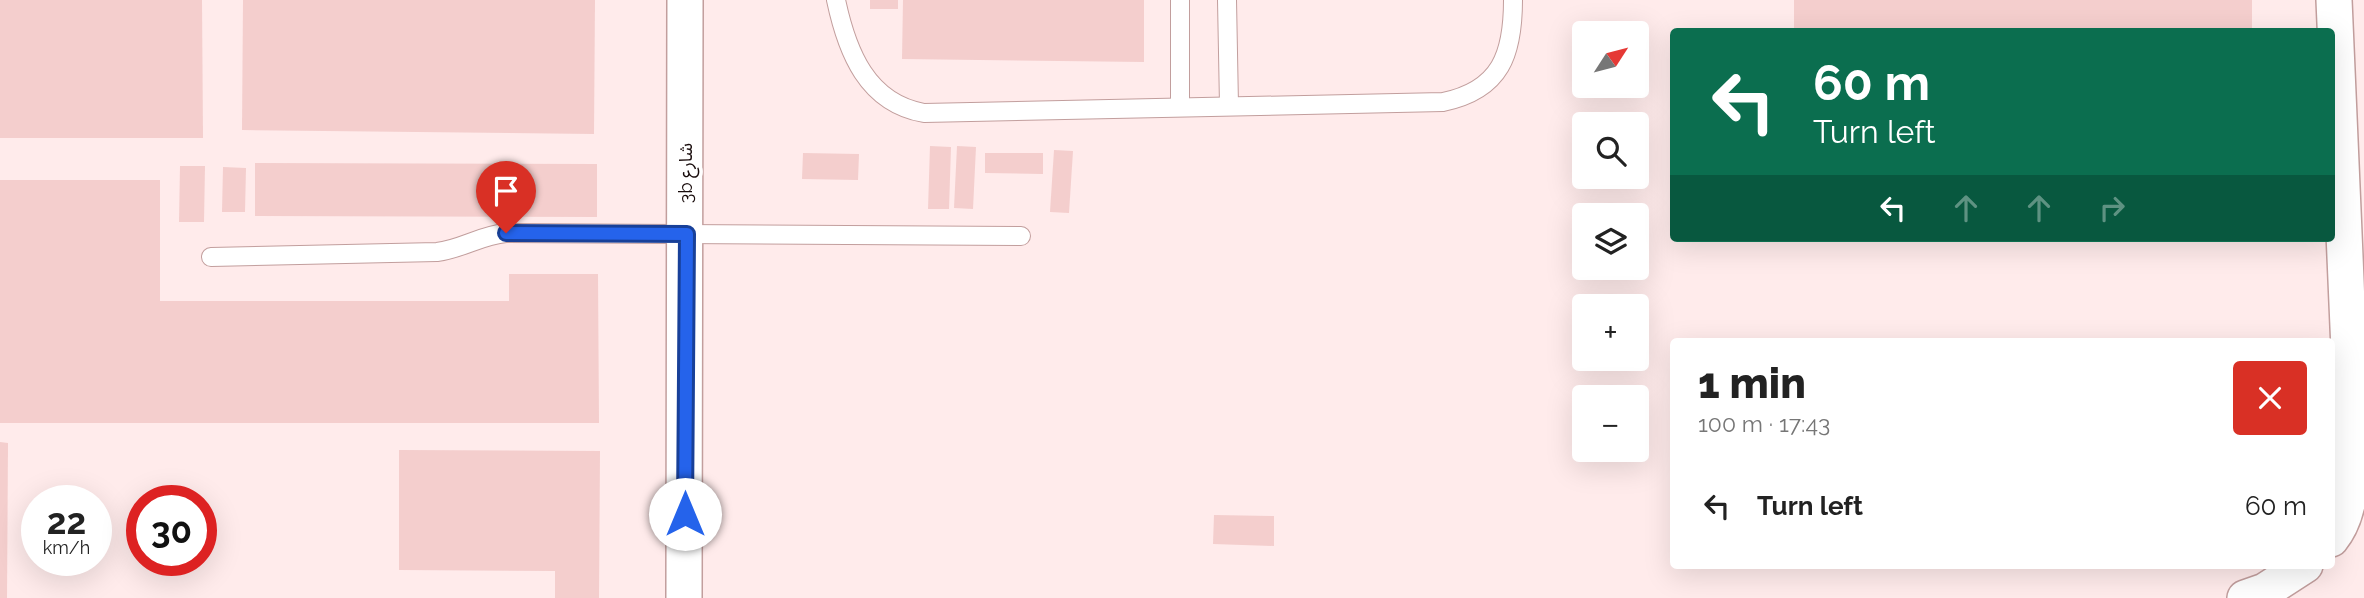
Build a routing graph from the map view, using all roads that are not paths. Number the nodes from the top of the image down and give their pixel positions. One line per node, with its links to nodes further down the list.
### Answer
1 (685, 0): 9 (street, 3b شارع)
2 (836, 0): 8 (lane)
3 (1180, 0): 8 (lane)
4 (1227, 0): 7 (lane)
5 (1513, 0): 7 (lane)
6 (2334, 0): 12 (street)
7 (1229, 105): 8 (lane)
8 (1180, 106)
9 (687, 234): 10 (lane); 11 (lane); 14 (street, 3b شارع)
10 (1021, 236)
11 (211, 257)
12 (2335, 530)
13 (2299, 569): 15 (street)
14 (684, 598)
15 (2245, 598)

